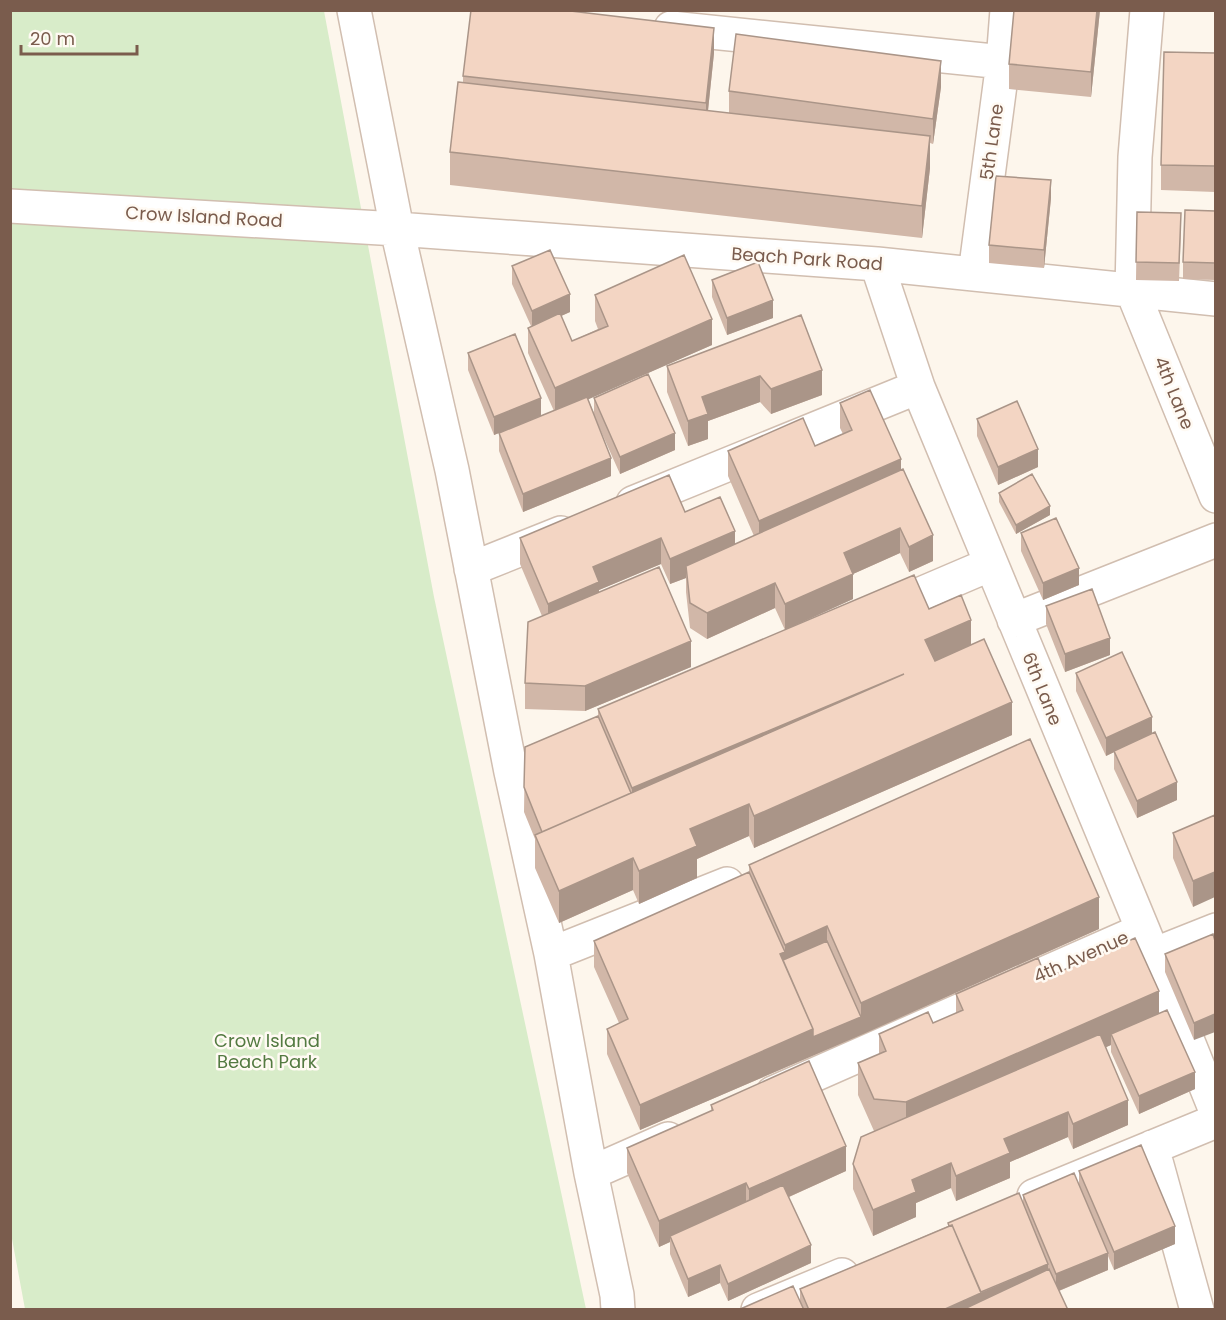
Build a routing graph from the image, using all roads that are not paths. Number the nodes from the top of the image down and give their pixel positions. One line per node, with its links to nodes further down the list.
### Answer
1 (354, 10): 7 (street)
2 (1008, 10): 5 (street, 5th Lane)
3 (1147, 10): 10 (street)
4 (648, 25): 5 (street)
5 (1003, 62): 9 (street, 5th Lane)
6 (10, 206): 7 (street, Crow Island Road)
7 (397, 229): 8 (street, Beach Park Road); 16 (street)
8 (876, 264): 9 (street, Beach Park Road); 12 (street, 6th Lane)
9 (975, 274): 10 (street, Beach Park Road)
10 (1132, 290): 11 (street, Beach Park Road); 13 (street, 4th Lane)
11 (1215, 299)
12 (918, 387): 15 (street, 6th Lane); 16 (street)
13 (1215, 496)
14 (1215, 540): 17 (street)
15 (991, 564): 17 (street, 6th Lane); 18 (street)
16 (471, 569): 20 (street)
17 (1014, 620): 23 (street, 6th Lane)
18 (848, 624)
19 (543, 757): 20 (street)
20 (511, 772): 24 (street)
21 (759, 871): 24 (street)
22 (1215, 930): 23 (street, 4th Avenue)
23 (1148, 942): 25 (street, 4th Avenue); 26 (street, 6th Lane)
24 (550, 954): 30 (street)
25 (742, 1107)
26 (1215, 1111)
27 (1215, 1121): 29 (street)
28 (699, 1126): 30 (street)
29 (1152, 1147): 31 (street); 35 (street)
30 (591, 1173): 33 (street)
31 (1010, 1206)
32 (868, 1264): 34 (street)
33 (618, 1310)
34 (758, 1310)
35 (1197, 1310)

